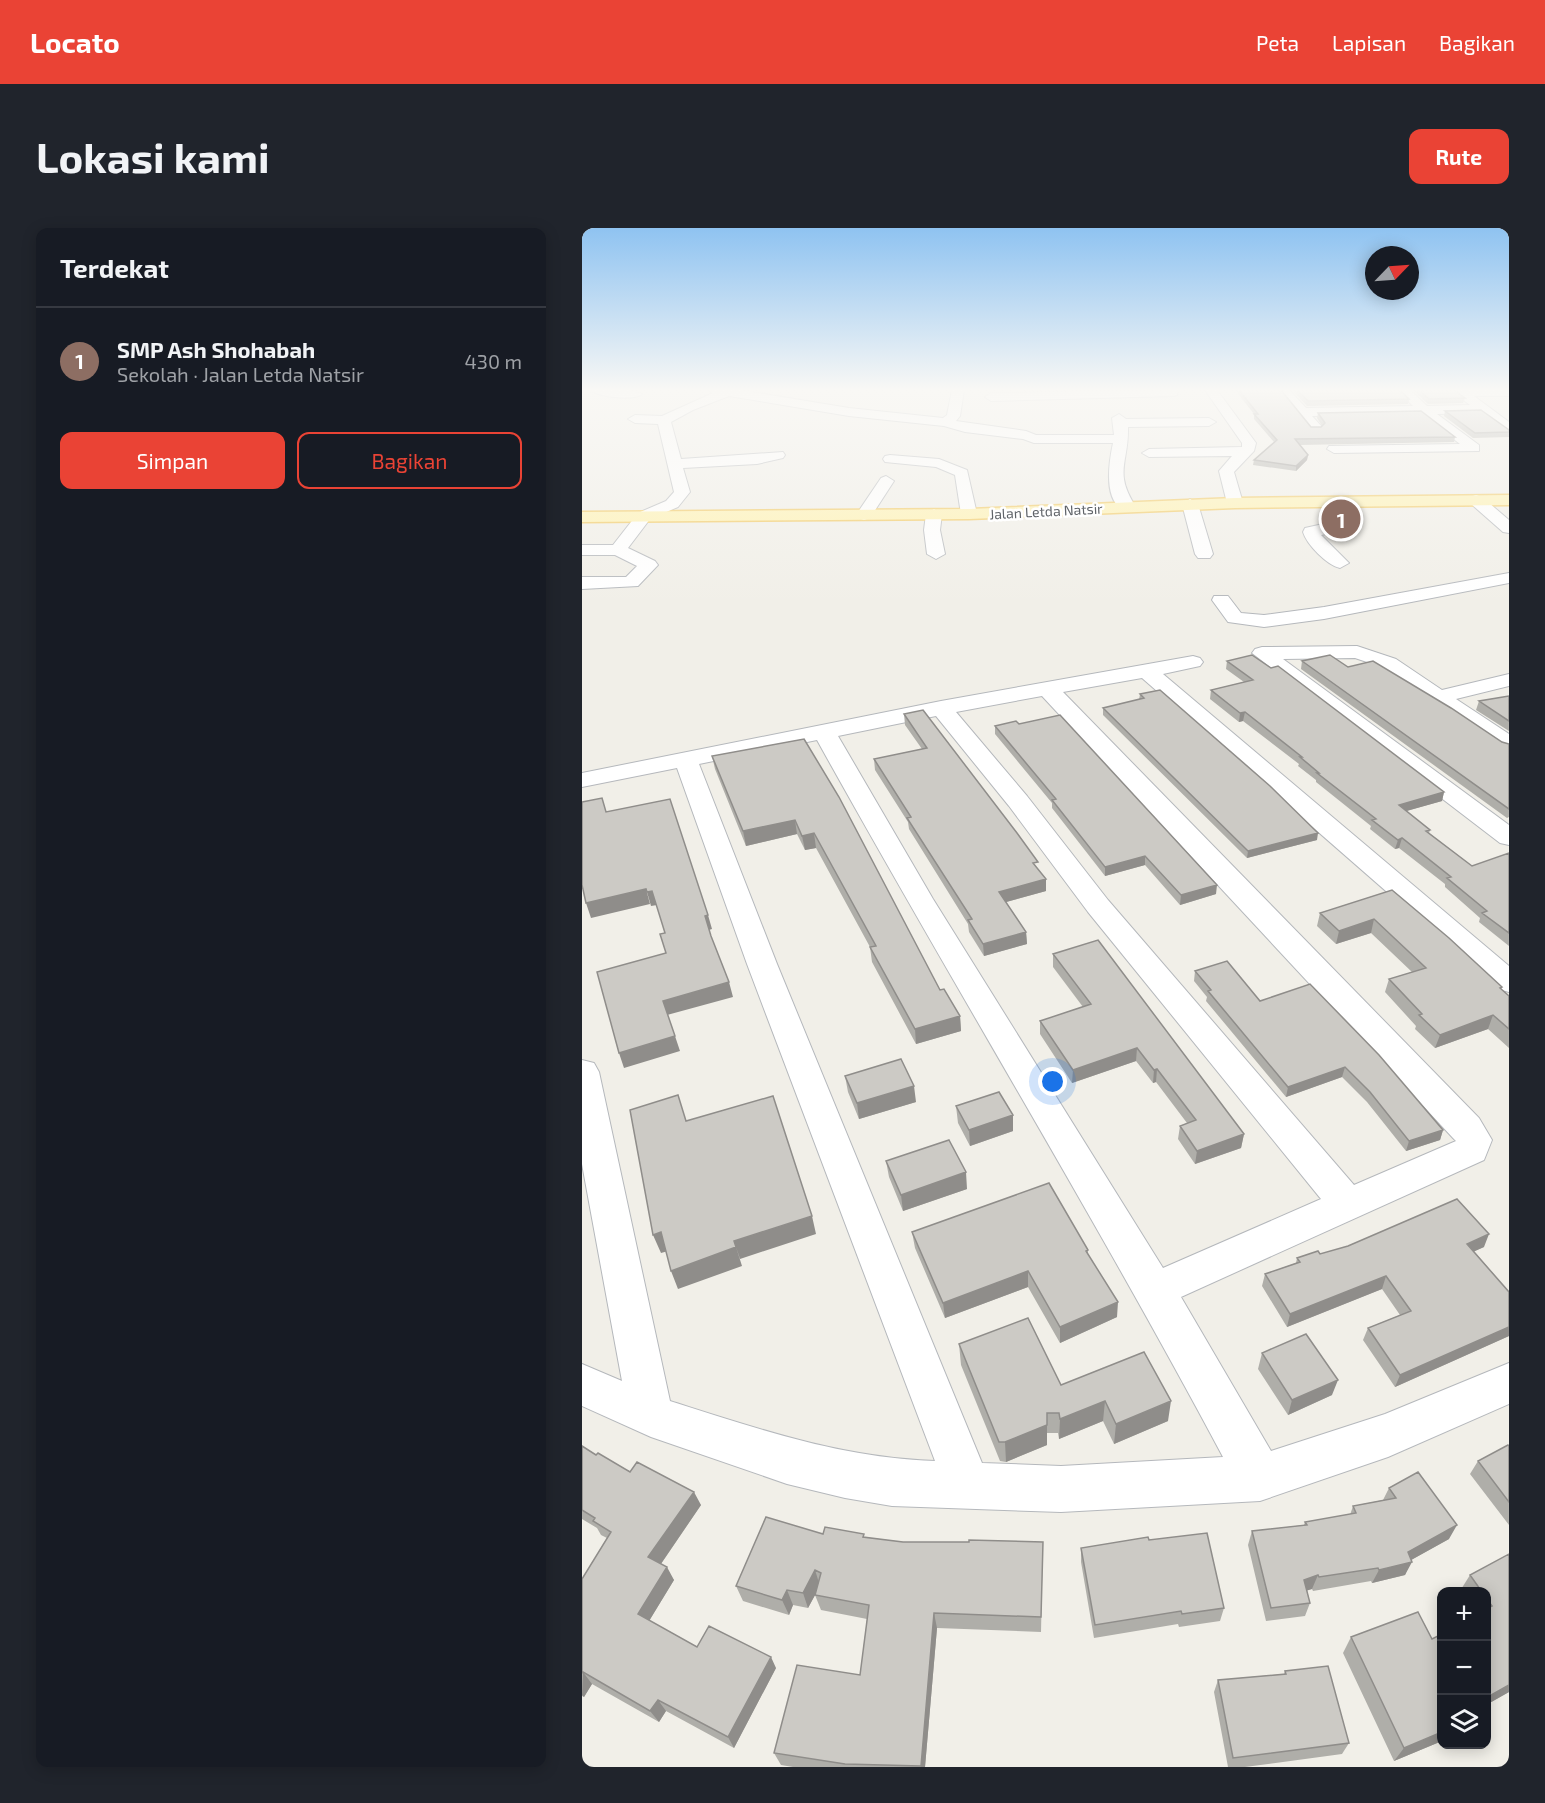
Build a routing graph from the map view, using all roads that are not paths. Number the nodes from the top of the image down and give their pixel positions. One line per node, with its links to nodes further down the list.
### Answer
1 (721, 462): 5 (street)
2 (925, 462): 14 (street)
3 (1116, 462): 12 (street)
4 (1233, 462): 9 (street)
5 (676, 464): 16 (street)
6 (886, 481): 15 (street)
7 (1476, 500): 8 (main road, Jalan Letda Natsir); 10 (main road, Jalan Letda Natsir); 18 (street)
8 (1509, 500)
9 (1235, 502): 10 (main road, Jalan Letda Natsir); 11 (main road, Jalan Letda Natsir)
10 (1328, 502): 23 (street)
11 (1191, 504): 12 (main road, Jalan Letda Natsir); 22 (street)
12 (1128, 507): 14 (main road, Jalan Letda Natsir)
13 (934, 514): 14 (main road, Jalan Letda Natsir); 15 (main road, Jalan Letda Natsir); 21 (street)
14 (969, 514)
15 (864, 515): 16 (main road, Jalan Letda Natsir)
16 (644, 516): 17 (main road, Jalan Letda Natsir); 20 (street)
17 (582, 517)
18 (1509, 528)
19 (582, 550): 20 (street)
20 (618, 550): 25 (street)
21 (936, 554)
22 (1204, 554)
23 (1340, 563)
24 (1509, 578): 26 (street)
25 (582, 584)
26 (1221, 600)
27 (1193, 662): 28 (street)
28 (1146, 670): 30 (street); 38 (street)
29 (1509, 680): 31 (street)
30 (1047, 688): 32 (street); 40 (street)
31 (1438, 698): 34 (street); 37 (street)
32 (941, 708): 33 (street); 40 (street)
33 (824, 732): 35 (street); 41 (street)
34 (1509, 744)
35 (686, 760): 36 (street); 46 (street)
36 (582, 780)
37 (1509, 837)
38 (1509, 982)
39 (583, 1081): 44 (street)
40 (1349, 1206): 41 (street)
41 (1155, 1290): 45 (street)
42 (1509, 1383): 45 (street)
43 (582, 1384): 44 (street)
44 (651, 1416): 46 (street)
45 (1260, 1478): 46 (street)
46 (968, 1487)

